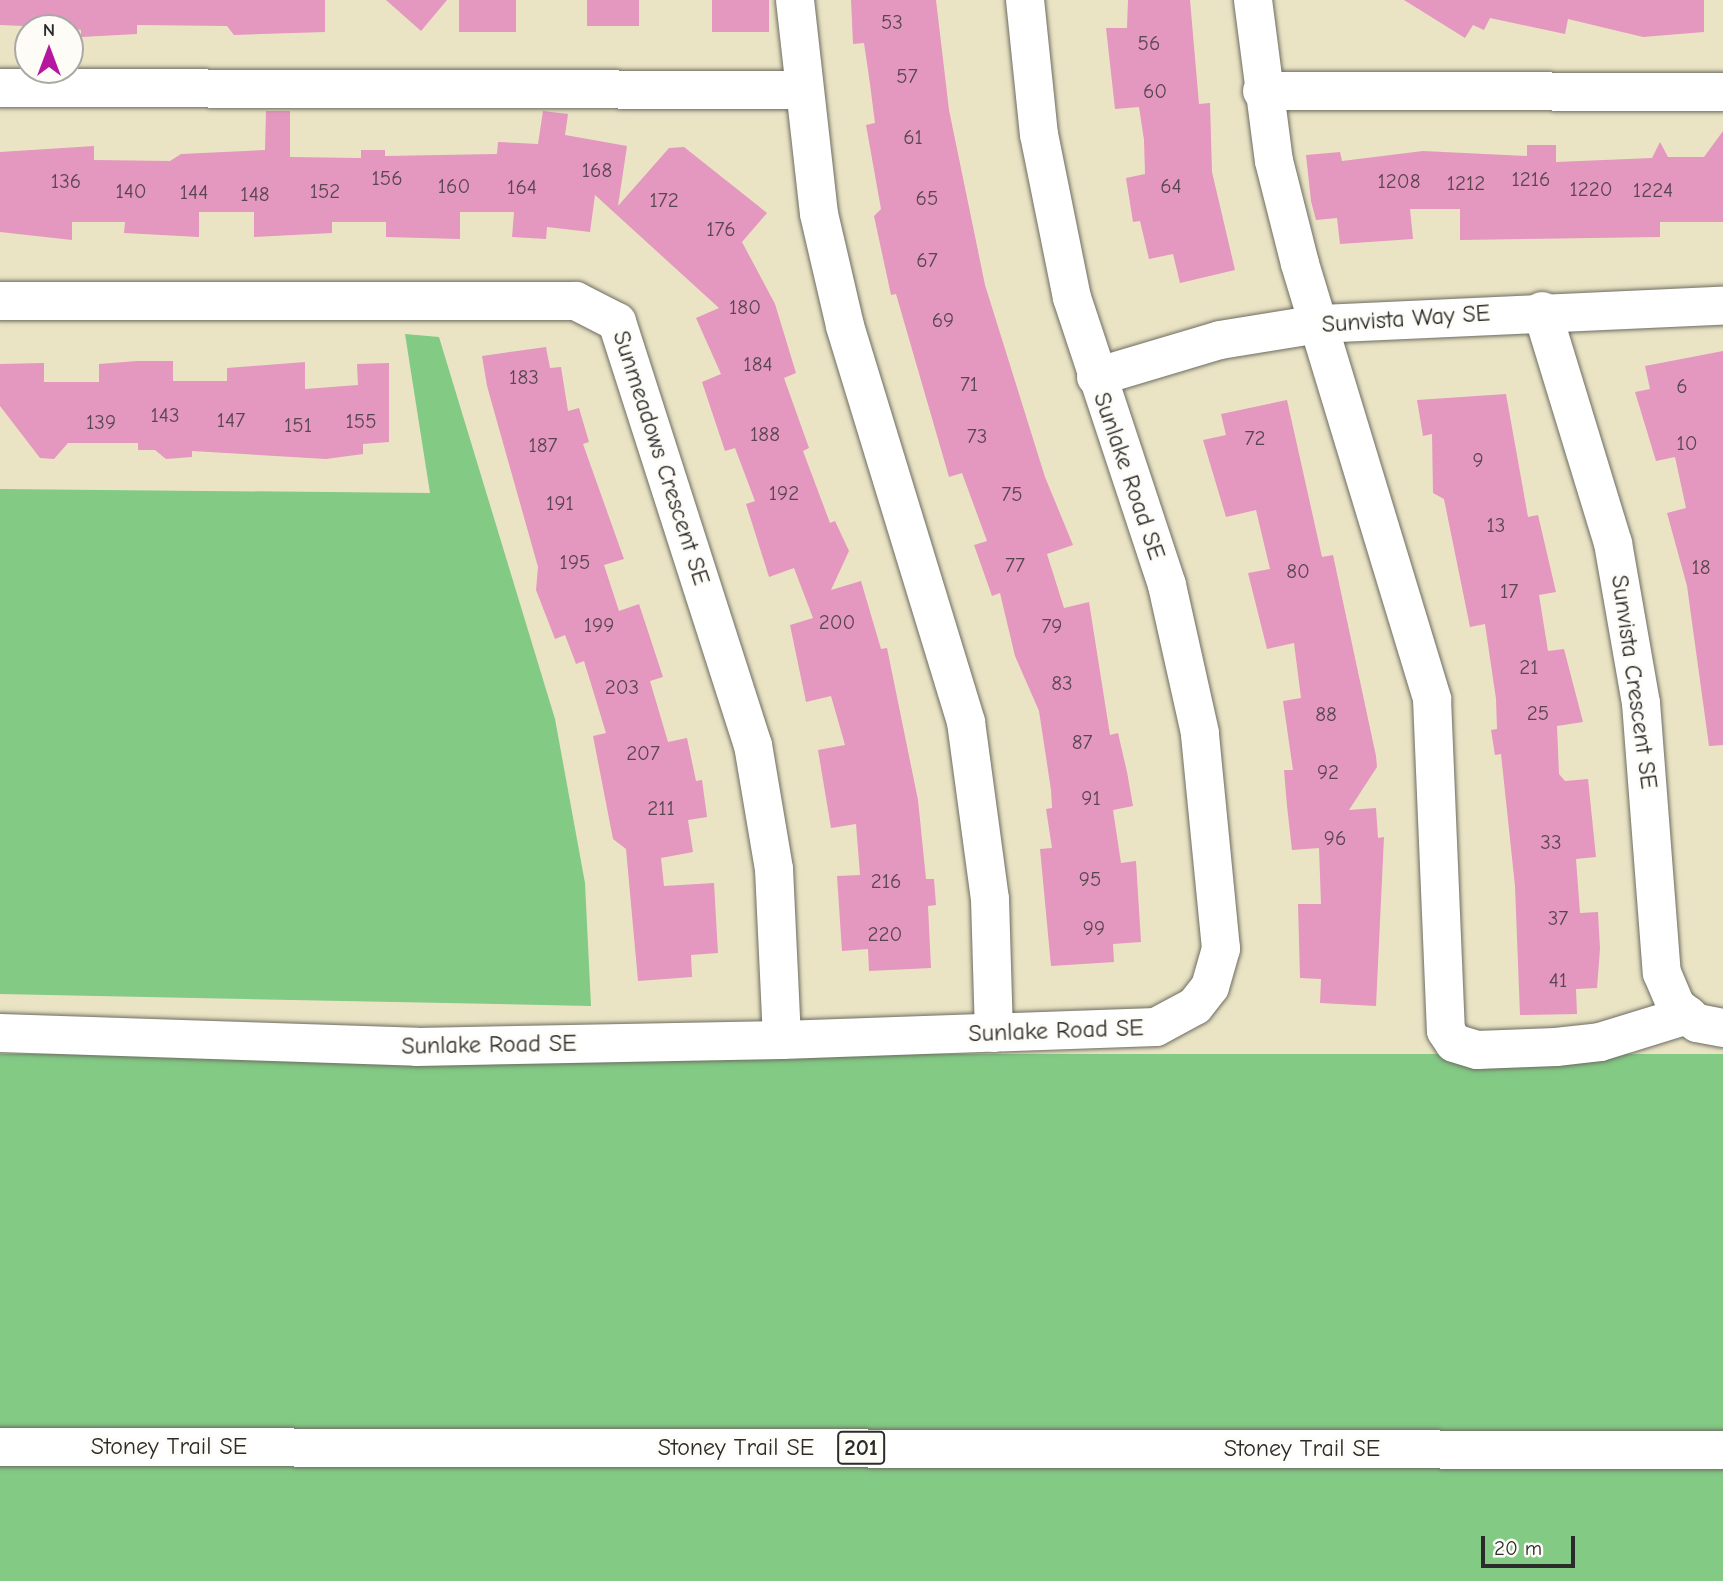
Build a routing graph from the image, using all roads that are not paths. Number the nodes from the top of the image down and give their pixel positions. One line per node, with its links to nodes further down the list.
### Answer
1 (795, 0): 5 (main road)
2 (1025, 0): 12 (main road, Sunlake Road SE)
3 (1253, 0): 6 (main road)
4 (0, 88): 5 (main road)
5 (802, 90): 16 (main road)
6 (1262, 91): 7 (main road); 11 (main road)
7 (1723, 92)
8 (0, 301): 17 (main road, Sunmeadows Crescent SE)
9 (1723, 306): 10 (main road, Sunvista Way SE)
10 (1542, 311): 11 (main road, Sunvista Way SE); 13 (main road, Sunvista Crescent SE)
11 (1319, 324): 12 (main road, Sunvista Way SE); 13 (main road)
12 (1096, 377): 16 (main road, Sunlake Road SE)
13 (1688, 1016): 14 (main road)
14 (1723, 1028)
15 (0, 1033): 17 (main road, Sunlake Road SE)
16 (994, 1033): 17 (main road, Sunlake Road SE)
17 (782, 1040)
18 (0, 1447): 19 (main road, Stoney Trail SE / 201)
19 (1723, 1450)

